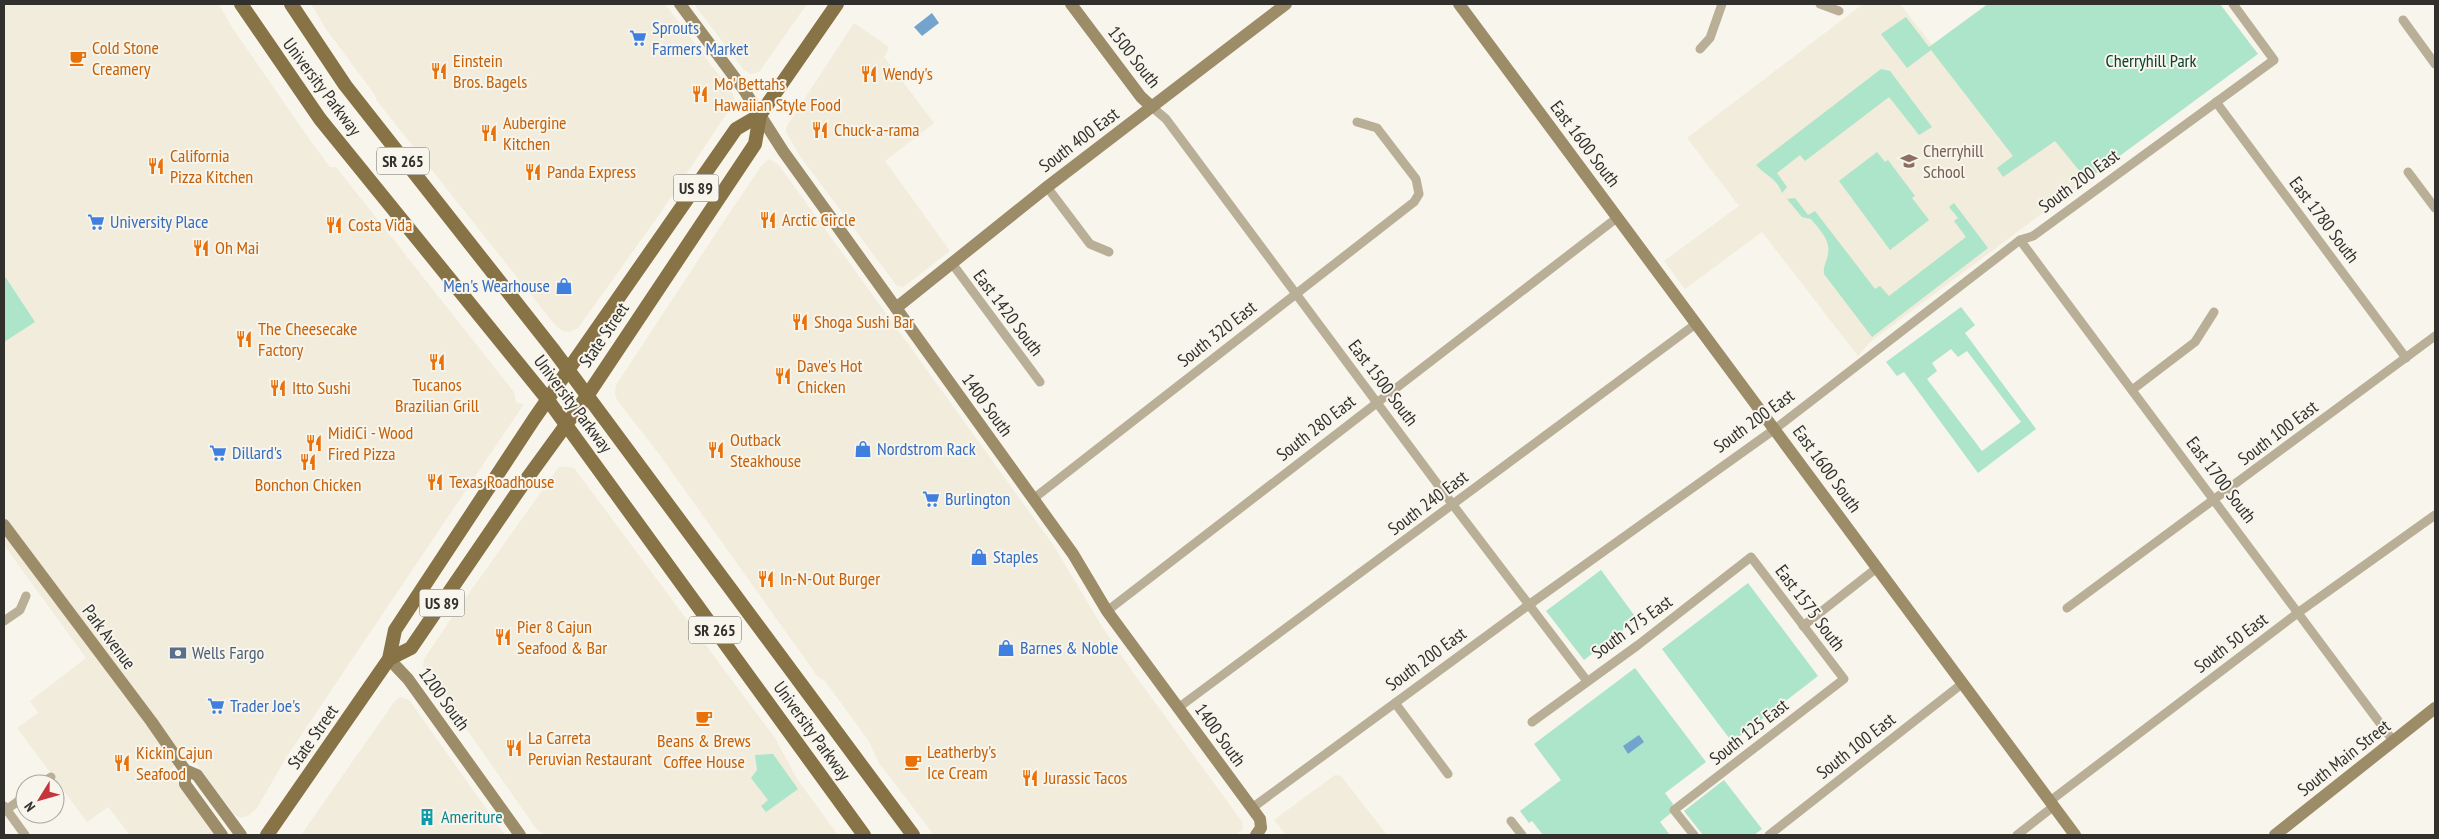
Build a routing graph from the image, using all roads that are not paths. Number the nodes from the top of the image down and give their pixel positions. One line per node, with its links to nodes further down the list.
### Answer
1 (241, 4): 36 (main road, University Parkway / SR 265)
2 (290, 4): 32 (main road, University Parkway / SR 265)
3 (680, 4): 17 (street, 1400 South)
4 (837, 4): 17 (main road, State Street / US 89)
5 (1070, 4): 16 (street, 1500 South)
6 (1286, 4): 16 (street, South 400 East)
7 (1459, 4): 22 (street, East 1600 South)
8 (1722, 4): 13 (street)
9 (1820, 4): 11 (street)
10 (2232, 4): 15 (street, South 200 East)
11 (1839, 11)
12 (2403, 20): 14 (street)
13 (1700, 50)
14 (2435, 64)
15 (2216, 102): 23 (street, South 200 East); 31 (street, East 1780 South)
16 (1152, 107): 20 (street, South 400 East); 26 (street, East 1500 South)
17 (760, 115): 27 (street, 1400 South); 32 (main road, State Street / US 89); 35 (main road, State Street / US 89)
18 (1357, 122): 26 (street, South 320 East)
19 (2408, 172): 21 (street)
20 (1047, 187): 24 (street); 25 (street, South 400 East)
21 (2435, 208)
22 (1618, 217): 29 (street, East 1600 South); 37 (street, South 280 East)
23 (2020, 240): 34 (street, East 1700 South); 39 (street, South 200 East)
24 (1109, 252)
25 (951, 262): 27 (street, South 400 East); 33 (street, East 1420 South)
26 (1296, 294): 37 (street, East 1500 South); 40 (street, South 320 East)
27 (896, 308): 40 (street, 1400 South)
28 (2214, 312): 34 (street)
29 (1697, 323): 39 (street, East 1600 South); 42 (street, South 240 East)
30 (2435, 336): 31 (street, South 100 East)
31 (2406, 358): 41 (street, South 100 East)
32 (569, 372): 35 (main road, University Parkway / SR 265); 36 (main road, State Street / US 89)
33 (1040, 382)
34 (2132, 390): 41 (street, East 1700 South)
35 (587, 396): 38 (main road, State Street / US 89); 76 (main road, University Parkway / SR 265)
36 (548, 400): 38 (main road, University Parkway / SR 265); 54 (main road, State Street / US 89)
37 (1376, 402): 42 (street, East 1500 South); 50 (street, South 280 East)
38 (566, 425): 54 (main road, State Street / US 89); 75 (main road, University Parkway / SR 265)
39 (1775, 429): 46 (street, East 1600 South); 48 (street, South 200 East)
40 (1033, 499): 50 (street, 1400 South)
41 (2215, 500): 49 (street, South 100 East); 51 (street, East 1700 South)
42 (1453, 505): 48 (street, East 1500 South); 59 (street, South 240 East)
43 (2435, 515): 51 (street, South 50 East)
44 (4, 525): 63 (street, Park Avenue)
45 (1751, 557): 53 (street, East 1575 South); 56 (street, South 175 East)
46 (1878, 567): 53 (street); 57 (street, East 1600 South)
47 (26, 596): 52 (street)
48 (1530, 604): 56 (street, East 1500 South); 58 (street, South 200 East)
49 (2067, 608)
50 (1107, 611): 59 (street, 1400 South)
51 (2299, 612): 62 (street, East 1700 South); 65 (street, South 50 East)
52 (4, 621)
53 (1803, 626): 55 (street, East 1575 South)
54 (390, 659): 73 (main road, State Street / US 89); 74 (street, 1200 South)
55 (1844, 679): 78 (street, South 125 East)
56 (1587, 681): 61 (street, South 175 East)
57 (1963, 683): 65 (street, East 1600 South); 79 (street, South 100 East)
58 (1395, 703): 64 (street); 67 (street, South 200 East)
59 (1178, 708): 67 (street, 1400 South)
60 (2435, 708): 62 (street, South Main Street)
61 (1532, 722)
62 (2394, 742): 82 (street, South Main Street)
63 (185, 770): 71 (street, Park Avenue); 72 (street, Park Avenue)
64 (1448, 774)
65 (2052, 804): 80 (street, South 50 East); 81 (street, East 1600 South)
66 (5, 808): 70 (street)
67 (1252, 808): 69 (street, 1400 South)
68 (1511, 821): 77 (street)
69 (1258, 832)
70 (25, 835)
71 (222, 835)
72 (241, 835)
73 (267, 835)
74 (520, 835)
75 (864, 835)
76 (913, 835)
77 (1522, 835)
78 (1694, 835)
79 (1769, 835)
80 (2017, 835)
81 (2075, 835)
82 (2275, 835)

